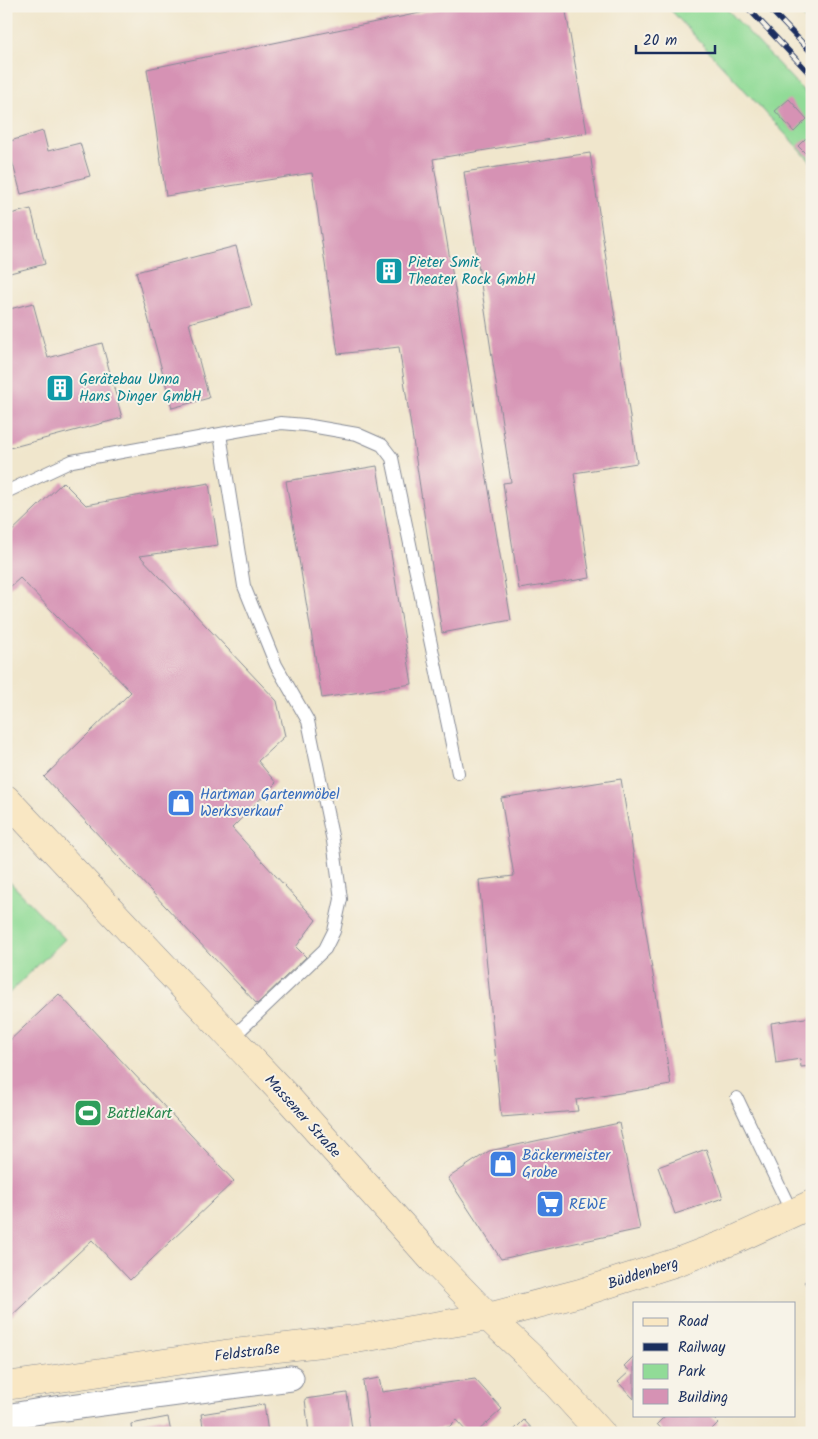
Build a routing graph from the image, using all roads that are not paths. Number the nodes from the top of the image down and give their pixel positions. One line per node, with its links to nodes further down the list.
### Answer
1 (220, 434): 2 (lane); 3 (lane); 5 (lane)
2 (6, 492)
3 (458, 773)
4 (6, 799): 5 (main road, Massener Straße)
5 (232, 1038): 8 (main road, Massener Straße)
6 (737, 1098): 7 (lane, Büddenberg)
7 (802, 1209): 8 (main road, Büddenberg)
8 (488, 1317): 10 (main road, Feldstraße); 12 (main road, Massener Straße)
9 (291, 1378): 11 (street, Feldstraße)
10 (6, 1386)
11 (6, 1417)
12 (601, 1433)

